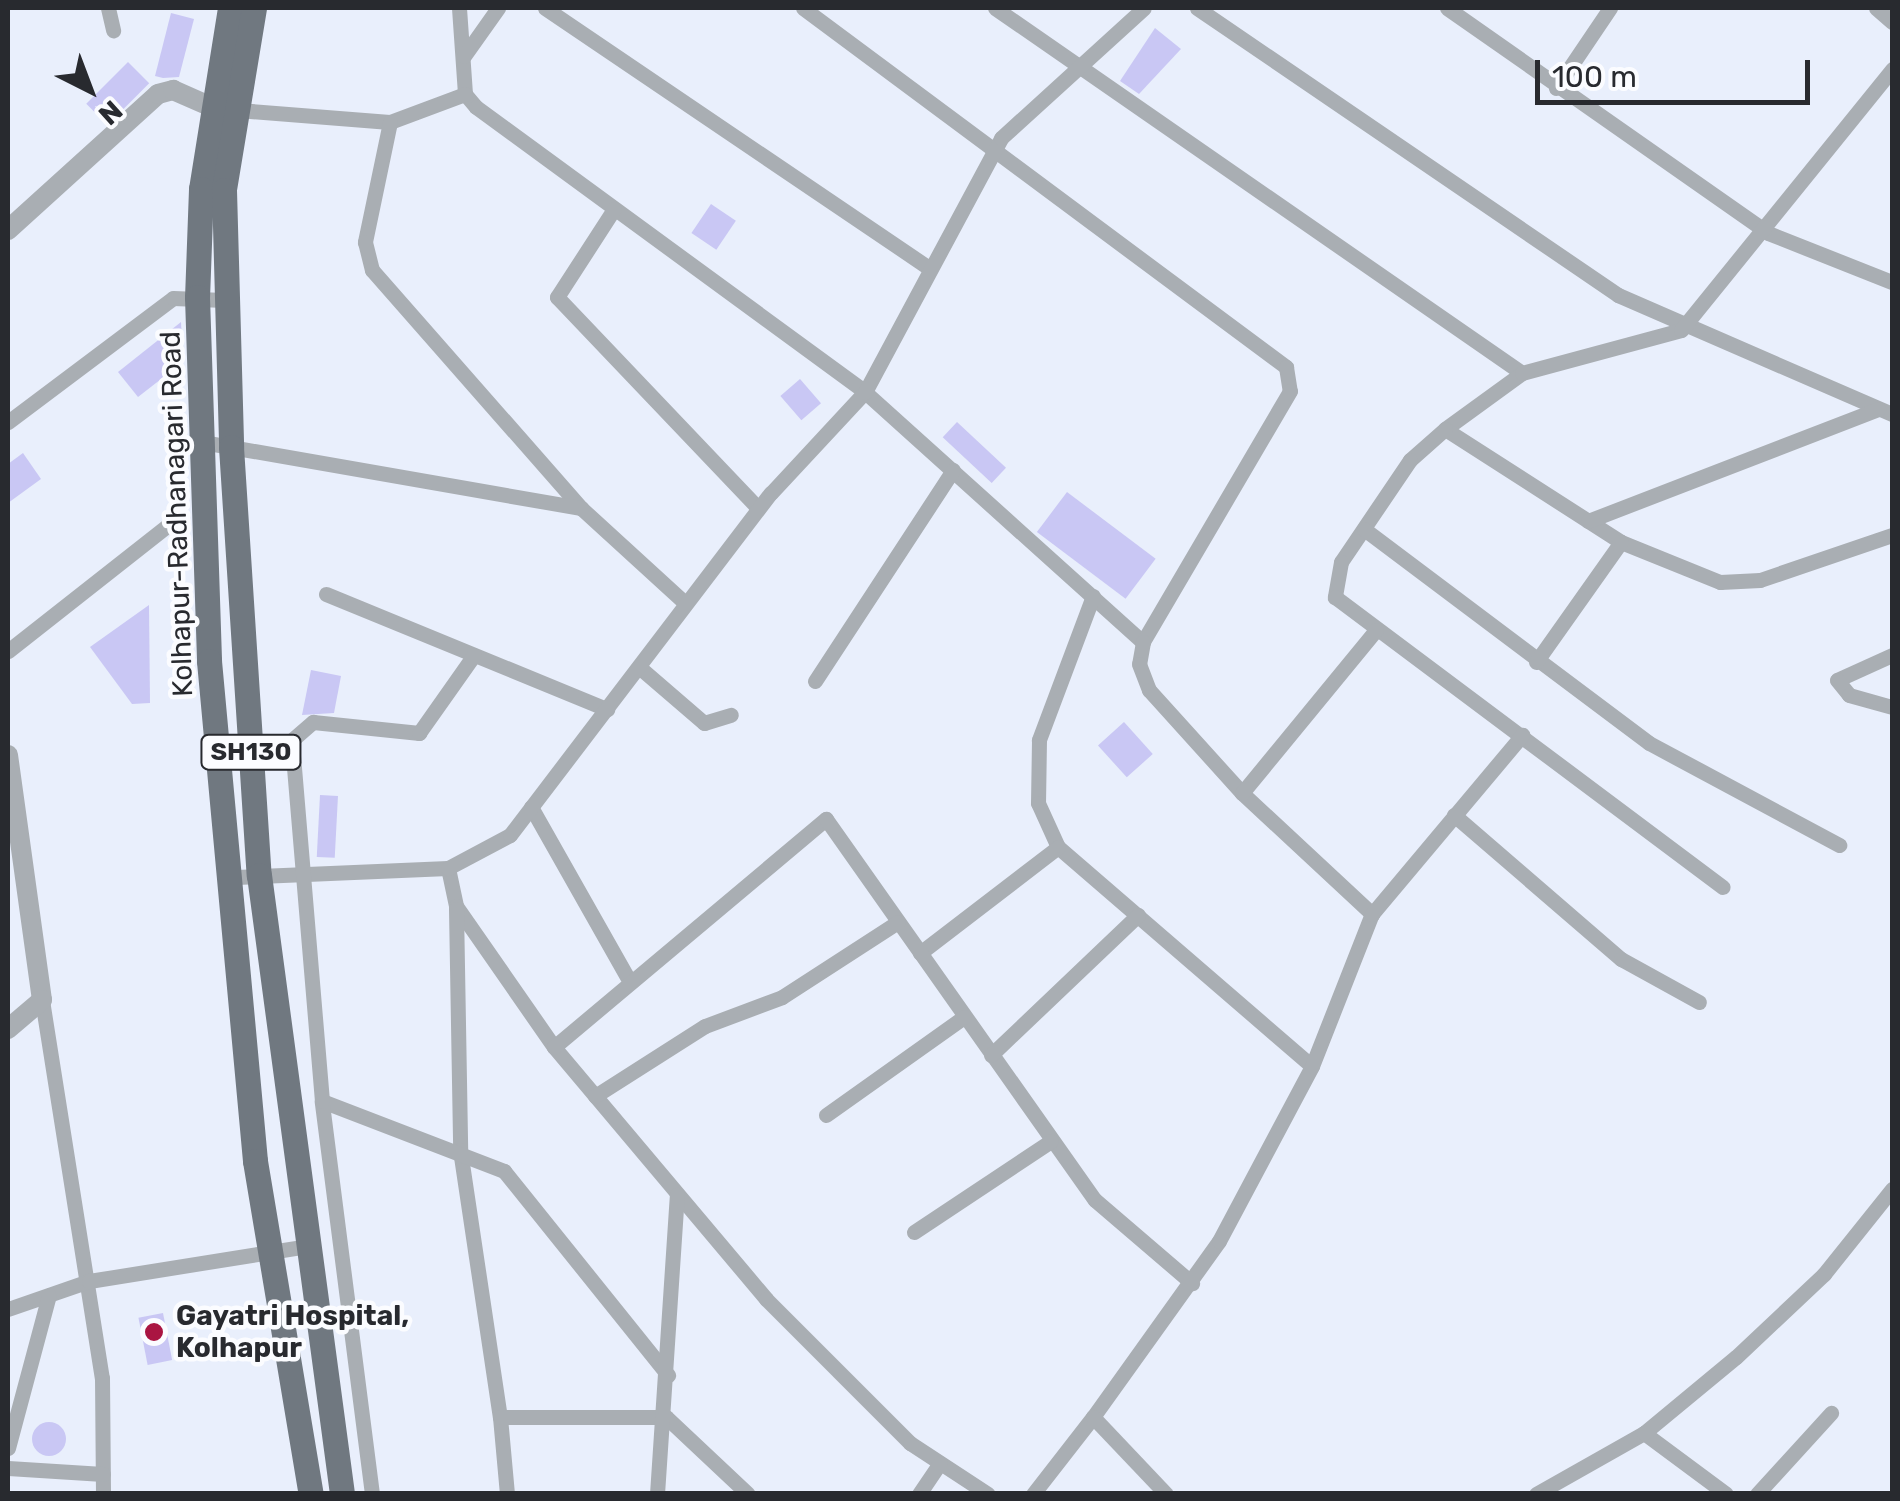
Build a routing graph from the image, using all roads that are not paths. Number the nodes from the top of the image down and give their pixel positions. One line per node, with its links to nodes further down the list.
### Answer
1 (108, 8): 15 (street)
2 (230, 8): 21 (main road, Kolhapur-Radhanagari Road)
3 (254, 8): 21 (main road, SH130)
4 (459, 8): 16 (street)
5 (498, 8): 16 (street)
6 (545, 8): 27 (street)
7 (803, 8): 23 (street)
8 (996, 8): 17 (street)
9 (1144, 8): 17 (street)
10 (1197, 8): 31 (street)
11 (1447, 8): 19 (street)
12 (1610, 8): 19 (street)
13 (1876, 8): 14 (street)
14 (1892, 22)
15 (113, 30)
16 (462, 59): 20 (street)
17 (1072, 67): 23 (street); 32 (street)
18 (1892, 69): 26 (street)
19 (1556, 88): 26 (street)
20 (465, 94): 22 (street); 24 (street)
21 (226, 109): 22 (street); 25 (street); 29 (main road, Kolhapur-Radhanagari Road); 30 (main road, SH130)
22 (390, 122): 39 (street)
23 (992, 152): 27 (street); 50 (street)
24 (614, 209): 33 (street); 40 (street)
25 (8, 230)
26 (1768, 232): 28 (street); 31 (street)
27 (930, 269): 33 (street)
28 (1892, 282)
29 (197, 297): 30 (street); 35 (street); 37 (main road, Kolhapur-Radhanagari Road)
30 (224, 300): 37 (main road, SH130)
31 (1682, 330): 32 (street); 34 (street)
32 (1522, 373): 36 (street)
33 (865, 392): 38 (street); 40 (street)
34 (1885, 412): 41 (street)
35 (8, 422)
36 (1446, 429): 41 (street); 43 (street)
37 (219, 445): 39 (street); 69 (main road, SH130); 69 (main road, Kolhapur-Radhanagari Road)
38 (954, 470): 47 (street); 56 (street)
39 (581, 508): 48 (street)
40 (758, 508): 48 (street)
41 (1588, 521): 45 (street)
42 (168, 525): 51 (street)
43 (1364, 529): 49 (street); 54 (street)
44 (1892, 535): 45 (street)
45 (1622, 542): 54 (street)
46 (326, 594): 52 (street)
47 (1093, 596): 50 (street); 66 (street)
48 (684, 602): 55 (street)
49 (1376, 630): 60 (street); 62 (street)
50 (1142, 642): 62 (street)
51 (8, 651)
52 (474, 655): 58 (street); 68 (street)
53 (1892, 655): 57 (street)
54 (1536, 662): 65 (street)
55 (639, 666): 58 (street); 59 (street)
56 (815, 681)
57 (1892, 706)
58 (607, 708): 63 (street)
59 (731, 716)
60 (1522, 735): 64 (street); 70 (street)
61 (8, 755): 77 (street)
62 (1242, 792): 72 (street)
63 (531, 808): 67 (street); 76 (street)
64 (1454, 815): 72 (street); 78 (street)
65 (1839, 845)
66 (1058, 847): 73 (street); 75 (street)
67 (448, 868): 68 (street); 71 (street)
68 (305, 872): 69 (street); 85 (street)
69 (247, 876): 92 (main road, SH130); 93 (main road, Kolhapur-Radhanagari Road)
70 (1722, 887)
71 (456, 906): 81 (street); 88 (street)
72 (1372, 914): 83 (street)
73 (1138, 916): 82 (street); 83 (street)
74 (898, 922): 75 (street); 76 (street); 84 (street)
75 (920, 953): 79 (street)
76 (627, 978): 81 (street)
77 (42, 1000): 80 (street); 94 (street)
78 (1699, 1002)
79 (964, 1017): 82 (street); 86 (street)
80 (8, 1030)
81 (554, 1047): 84 (street)
82 (991, 1055): 87 (street)
83 (1312, 1066): 95 (street)
84 (595, 1096): 90 (street)
85 (322, 1101): 88 (street); 111 (street)
86 (826, 1115)
87 (1052, 1141): 91 (street); 95 (street)
88 (460, 1150): 98 (street); 100 (street)
89 (1892, 1190): 103 (street)
90 (676, 1195): 98 (street); 105 (street)
91 (914, 1232)
92 (307, 1246): 93 (street); 110 (main road, SH130)
93 (278, 1254): 94 (street); 109 (main road, Kolhapur-Radhanagari Road)
94 (89, 1281): 96 (street); 107 (street)
95 (1192, 1282): 102 (street)
96 (48, 1295): 97 (street); 104 (street)
97 (8, 1309)
98 (668, 1374): 101 (street)
99 (1832, 1413): 121 (street)
100 (500, 1416): 101 (street); 112 (street)
101 (666, 1417): 113 (street); 114 (street)
102 (1093, 1417): 117 (street); 118 (street)
103 (1644, 1433): 119 (street); 120 (street)
104 (8, 1448)
105 (940, 1463): 115 (street); 116 (street)
106 (8, 1468): 107 (street)
107 (103, 1474): 108 (street)
108 (103, 1494)
109 (311, 1494)
110 (342, 1494)
111 (372, 1494)
112 (508, 1494)
113 (657, 1494)
114 (748, 1494)
115 (919, 1494)
116 (988, 1494)
117 (1033, 1494)
118 (1166, 1494)
119 (1536, 1494)
120 (1726, 1494)
121 (1758, 1494)

